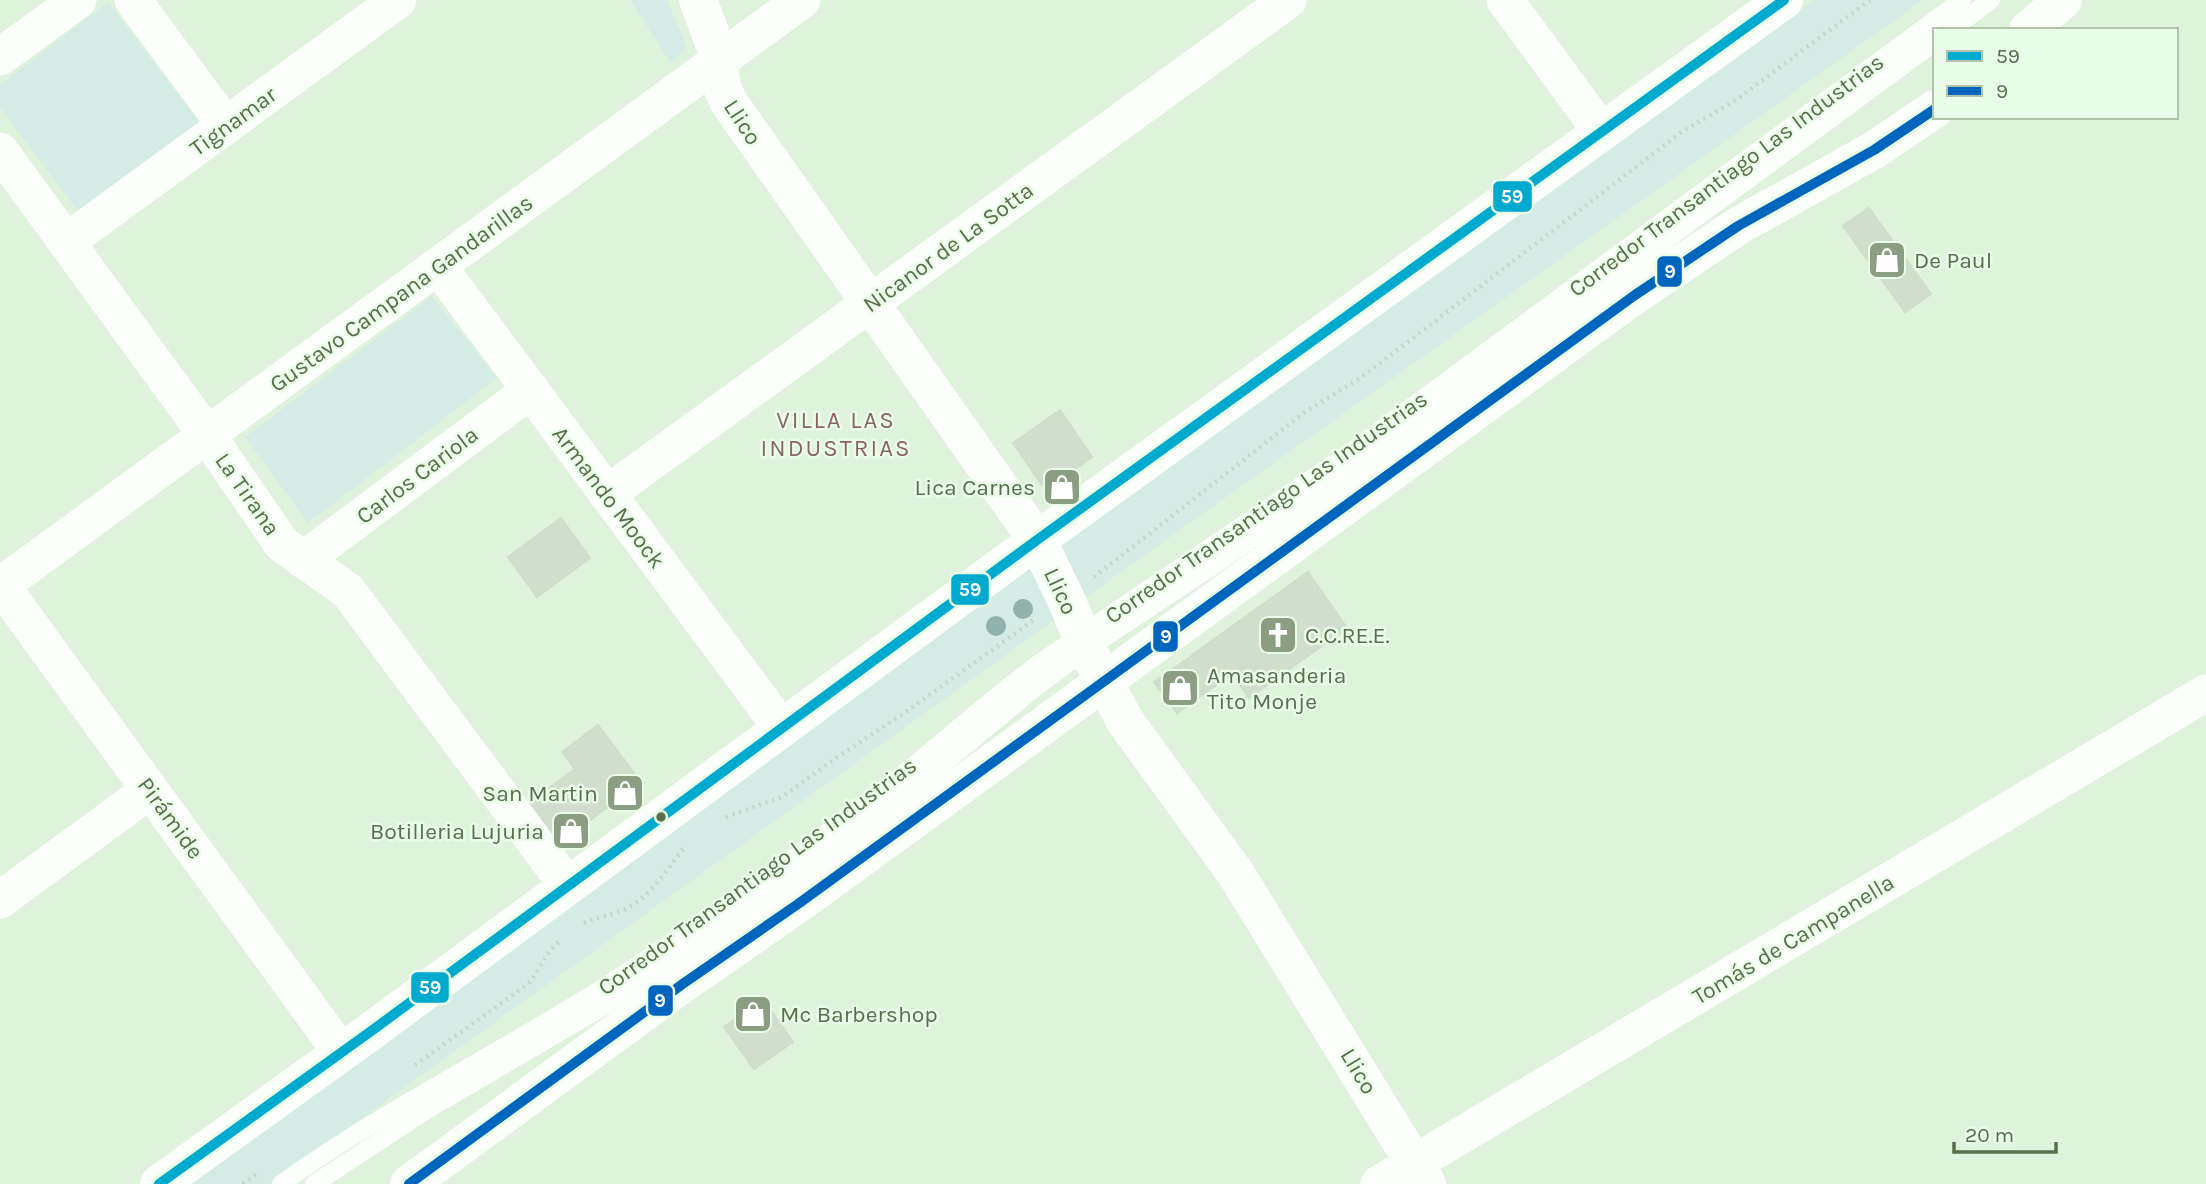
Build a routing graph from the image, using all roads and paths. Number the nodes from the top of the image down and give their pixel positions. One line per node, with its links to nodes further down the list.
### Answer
1 (78, 0): 15 (street)
2 (133, 0): 18 (street)
3 (398, 0): 18 (street, Tignamar)
4 (698, 0): 16 (main road, Llico)
5 (802, 0): 16 (street, Gustavo Campana Gandarillas)
6 (1288, 0): 23 (street, Nicanor de La Sotta)
7 (1505, 0): 19 (street)
8 (1784, 0): 19 (main road)
9 (1962, 0): 30 (lane, Corredor Transantiago Las Industrias)
10 (1991, 0): 12 (lane)
11 (2063, 0): 13 (main road)
12 (1954, 28)
13 (2030, 28)
14 (1933, 43): 30 (lane, Corredor Transantiago Las Industrias)
15 (0, 57)
16 (719, 61): 22 (street, Gustavo Campana Gandarillas); 23 (main road, Llico)
17 (1933, 110): 30 (main road)
18 (226, 126): 21 (street, Tignamar)
19 (1601, 131): 27 (main road)
20 (0, 150): 21 (street, La Tirana)
21 (66, 242): 25 (street, La Tirana)
22 (438, 266): 24 (street, Armando Moock); 25 (street, Gustavo Campana Gandarillas)
23 (871, 303): 26 (street, Nicanor de La Sotta); 27 (main road, Llico)
24 (531, 390): 26 (street, Armando Moock); 28 (street, Carlos Cariola)
25 (207, 435): 28 (street, La Tirana); 29 (street, Gustavo Campana Gandarillas)
26 (607, 494): 32 (street, Armando Moock)
27 (1037, 540): 30 (main road, Llico); 32 (main road)
28 (303, 560): 34 (street, La Tirana)
29 (0, 585): 33 (street, Pirámide)
30 (1090, 655): 37 (main road, Llico); 39 (lane, Corredor Transantiago Las Industrias); 40 (lane, Corredor Transantiago Las Industrias); 41 (main road)
31 (2206, 693): 37 (street, Tomás de Campanella)
32 (781, 727): 34 (main road)
33 (150, 790): 35 (street); 36 (street, Pirámide)
34 (567, 885): 36 (main road)
35 (0, 900)
36 (341, 1052): 38 (main road)
37 (1421, 1174): 42 (street, Tomás de Campanella)
38 (159, 1184)
39 (281, 1184)
40 (314, 1184)
41 (409, 1184)
42 (1379, 1184)

